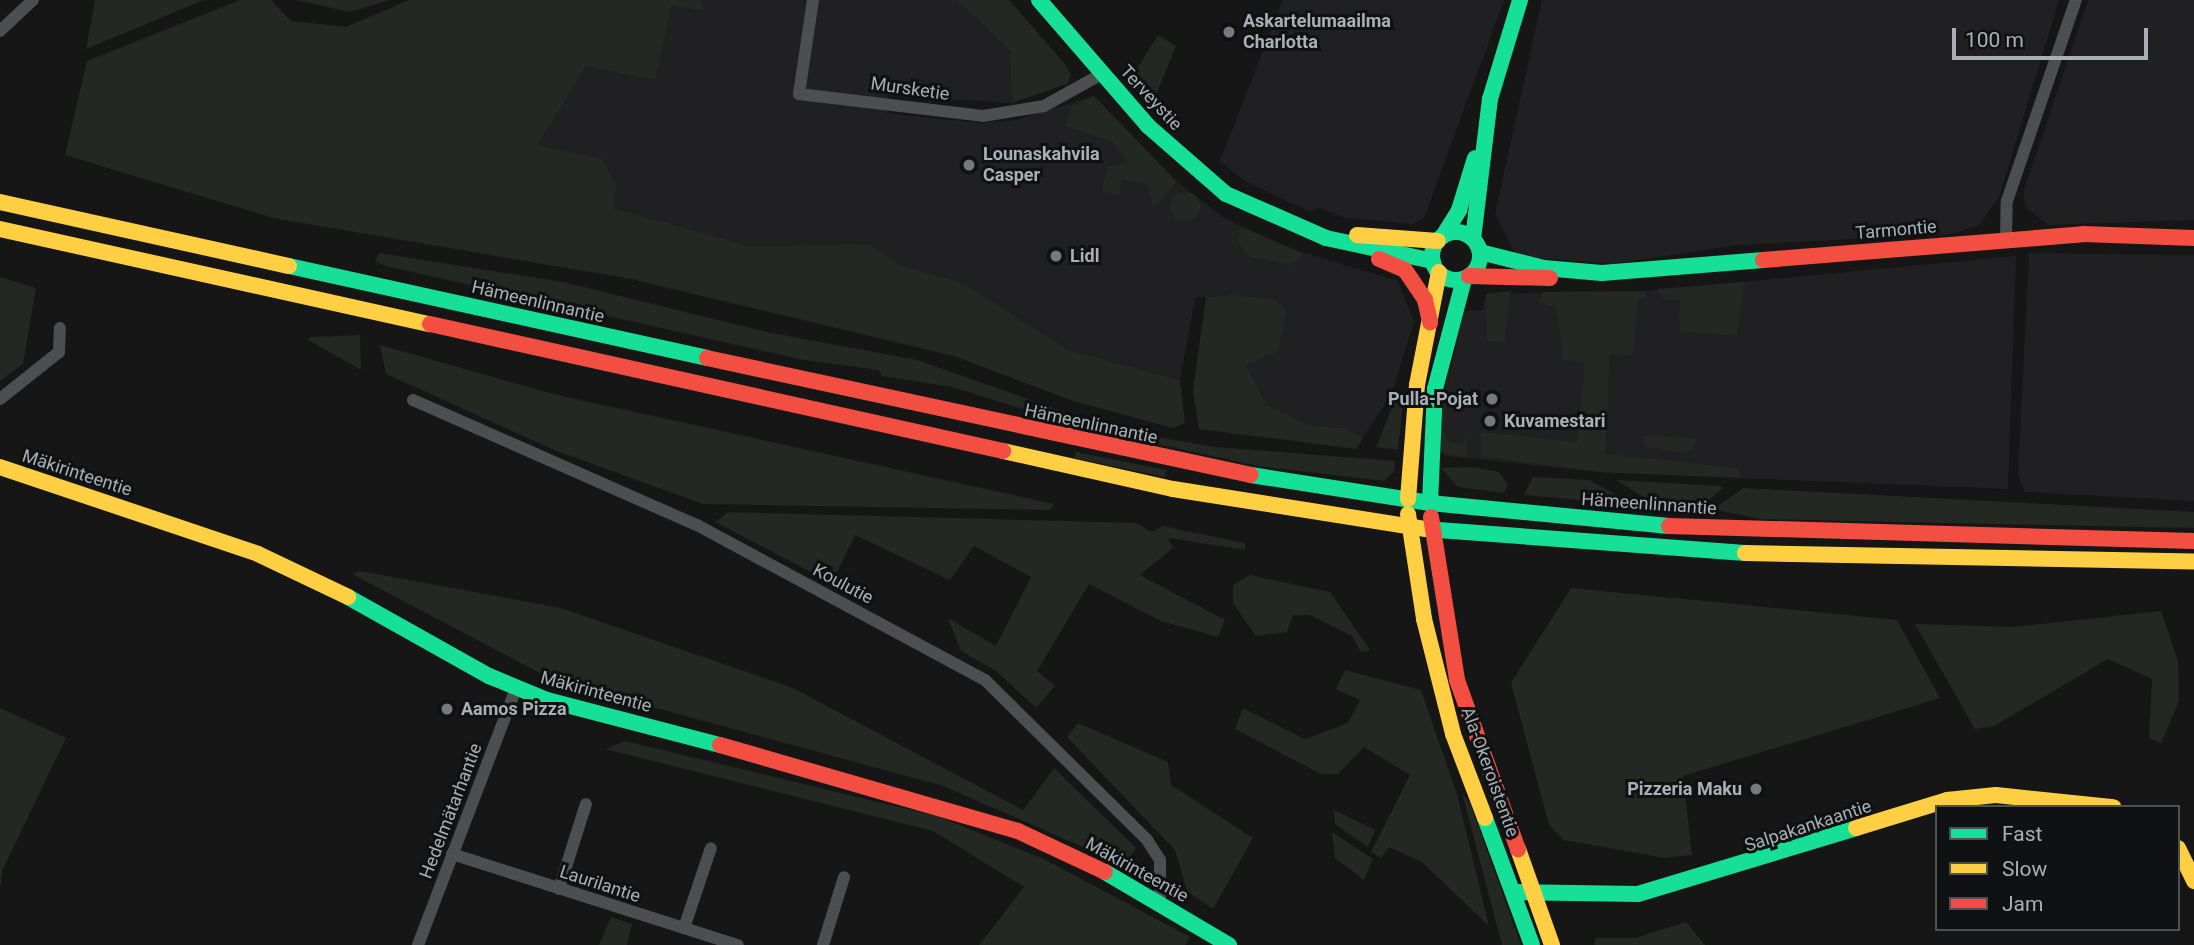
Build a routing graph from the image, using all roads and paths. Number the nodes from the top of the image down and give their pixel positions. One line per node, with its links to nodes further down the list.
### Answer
1 (33, 0): 6 (street)
2 (813, 0): 7 (street, Mursketie)
3 (1039, 0): 7 (main road, Terveystie)
4 (1521, 0): 8 (main road)
5 (2076, 0): 14 (street)
6 (0, 31)
7 (1102, 74): 10 (main road, Terveystie)
8 (1487, 121): 13 (main road, Ala-Okeroistentie); 15 (main road, Ala-Okeroistentie)
9 (0, 202): 24 (main road, Hämeenlinnantie)
10 (1254, 210): 13 (main road, Terveystie); 16 (main road, Terveystie); 19 (main road, Terveystie)
11 (0, 229): 26 (main road)
12 (2194, 238): 14 (main road, Tarmontie)
13 (1440, 239): 15 (main road, Terveystie); 16 (main road, Ala-Okeroistentie)
14 (2006, 240): 17 (main road, Tarmontie)
15 (1477, 245): 17 (main road, Tarmontie); 18 (main road, Ala-Okeroistentie)
16 (1436, 266): 18 (main road, Terveystie); 19 (main road, Ala-Okeroistentie)
17 (1602, 272): 18 (main road, Tarmontie)
18 (1466, 278): 25 (main road, Ala-Okeroistentie)
19 (1430, 326): 24 (main road, Ala-Okeroistentie)
20 (60, 328): 21 (street)
21 (0, 399)
22 (413, 400): 41 (street, Koulutie)
23 (0, 467): 30 (main road, Mäkirinteentie)
24 (1408, 499): 25 (main road, Hämeenlinnantie); 26 (main road, Ala-Okeroistentie)
25 (1430, 503): 27 (main road, Ala-Okeroistentie); 28 (main road, Hämeenlinnantie)
26 (1409, 526): 27 (main road); 40 (main road, Ala-Okeroistentie)
27 (1431, 530): 29 (main road); 39 (main road, Ala-Okeroistentie)
28 (2194, 541)
29 (2194, 562)
30 (516, 689): 35 (street, Hedelmätarhantie); 41 (main road, Mäkirinteentie)
31 (586, 804): 38 (street)
32 (2094, 805): 39 (main road, Salpakankaantie)
33 (711, 848): 42 (street)
34 (2180, 852): 37 (main road)
35 (452, 854): 38 (street, Laurilantie); 43 (street, Hedelmätarhantie)
36 (844, 877): 45 (street)
37 (2194, 881)
38 (559, 889): 42 (street, Laurilantie)
39 (1532, 891): 40 (main road, Salpakankaantie); 48 (main road, Ala-Okeroistentie)
40 (1514, 892): 47 (main road, Ala-Okeroistentie)
41 (1160, 905): 46 (main road, Mäkirinteentie)
42 (684, 928): 44 (street, Laurilantie)
43 (418, 945)
44 (738, 945)
45 (823, 945)
46 (1229, 945)
47 (1532, 945)
48 (1552, 945)

